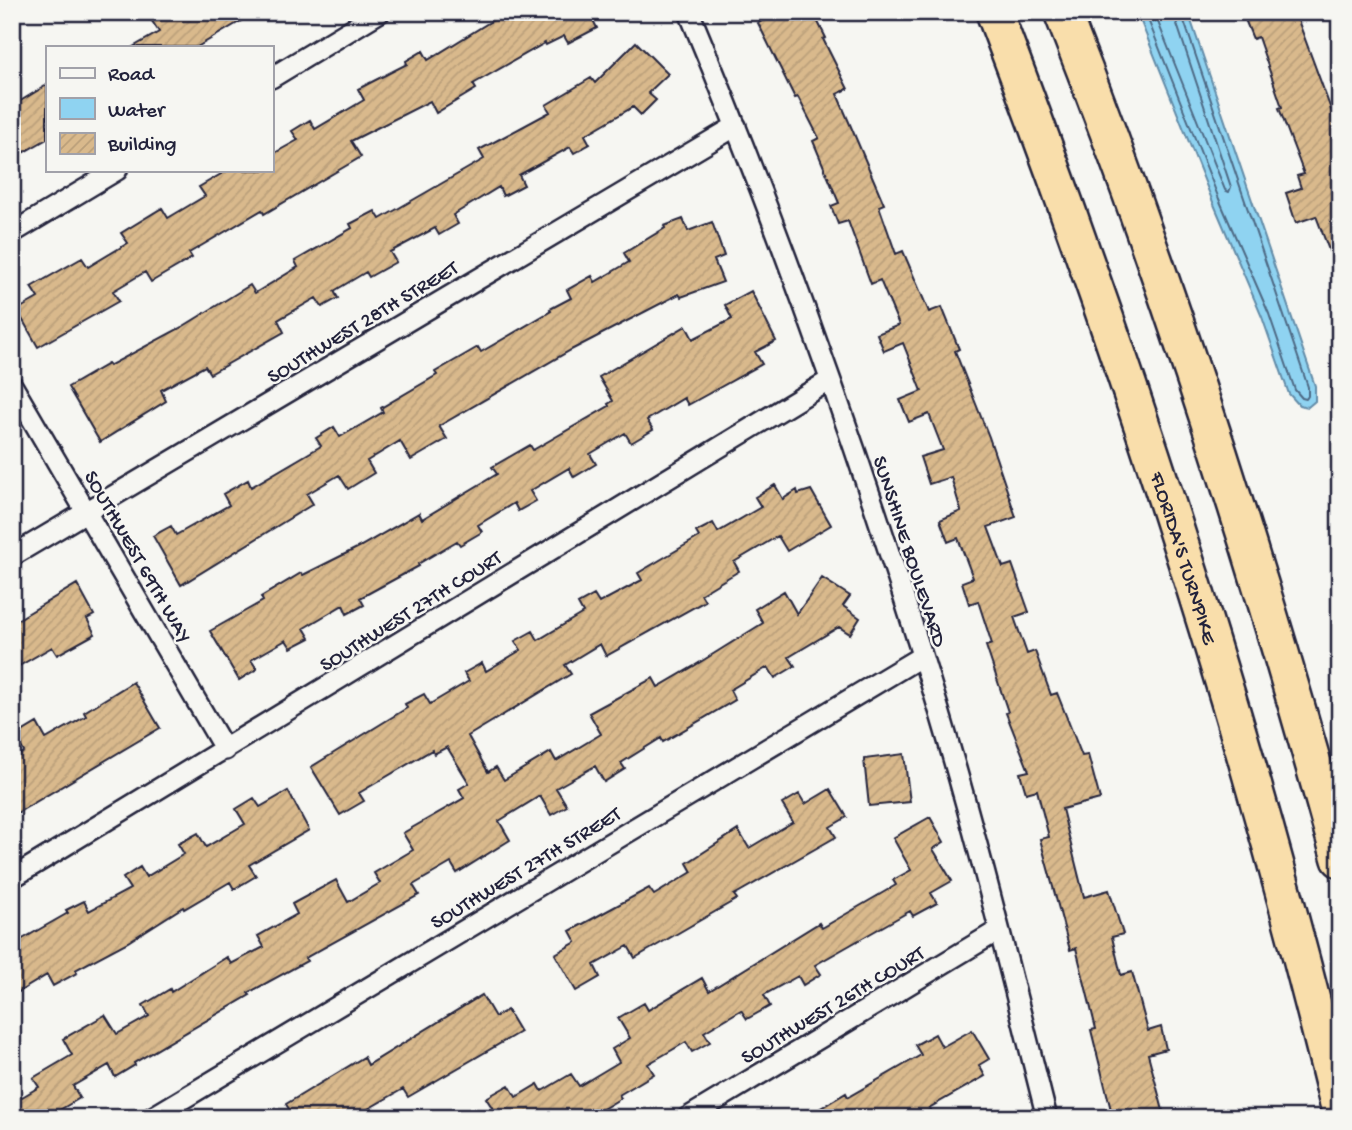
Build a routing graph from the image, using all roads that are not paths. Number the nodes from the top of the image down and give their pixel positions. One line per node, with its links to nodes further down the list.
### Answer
1 (380, 12): 5 (street)
2 (689, 12): 6 (street, SUNSHINE BOULEVARD)
3 (994, 12): 18 (highway, FLORIDA'S TURNPIKE)
4 (1062, 12): 15 (highway)
5 (273, 77)
6 (736, 125): 9 (street, SUNSHINE BOULEVARD); 11 (street, SOUTHWEST 28TH STREET)
7 (114, 172): 8 (street)
8 (12, 233)
9 (830, 380): 13 (street, SUNSHINE BOULEVARD); 14 (street, SOUTHWEST 27TH COURT)
10 (12, 385): 11 (street, SOUTHWEST 69TH WAY)
11 (87, 511): 12 (street, SOUTHWEST 28TH STREET); 14 (street, SOUTHWEST 69TH WAY)
12 (12, 556)
13 (922, 656): 17 (street, SUNSHINE BOULEVARD); 19 (street, SOUTHWEST 27TH STREET)
14 (225, 750): 16 (street, SOUTHWEST 27TH COURT)
15 (1340, 859)
16 (12, 878)
17 (999, 930): 20 (street, SOUTHWEST 26TH COURT); 21 (street, SUNSHINE BOULEVARD)
18 (1340, 1112)
19 (151, 1118)
20 (687, 1118)
21 (1047, 1118)

